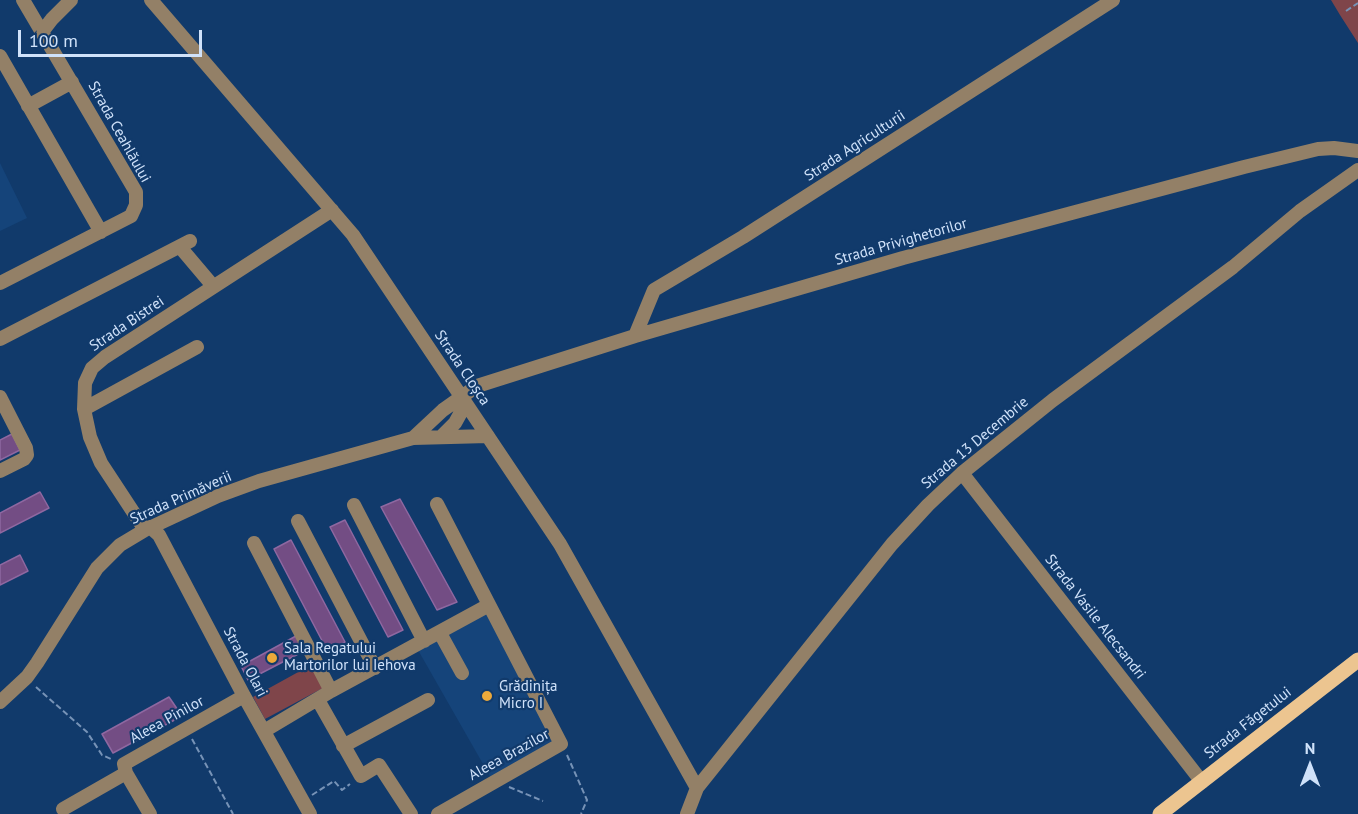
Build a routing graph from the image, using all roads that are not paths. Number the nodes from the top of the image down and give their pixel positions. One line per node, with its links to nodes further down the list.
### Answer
1 (23, 0): 5 (street, Strada Ceahlăului)
2 (71, 0): 5 (street)
3 (151, 0): 11 (street, Strada Cloșca)
4 (1113, 0): 15 (street, Strada Agriculturii)
5 (42, 32): 7 (street, Strada Ceahlăului)
6 (0, 56): 8 (street)
7 (72, 82): 8 (street); 12 (street, Strada Ceahlăului)
8 (28, 106): 12 (street)
9 (1358, 151): 15 (street, Strada Privighetorilor)
10 (1358, 170): 25 (street, Strada 13 Decembrie)
11 (332, 210): 14 (street, Strada Bistrei); 19 (street, Strada Cloșca)
12 (101, 232): 13 (street, Strada Ceahlăului)
13 (0, 283)
14 (213, 286): 16 (street); 20 (street, Strada Bistrei)
15 (635, 336): 19 (street, Strada Privighetorilor)
16 (0, 339)
17 (197, 347): 20 (street)
18 (0, 397): 24 (street)
19 (462, 398): 21 (street); 22 (street, Strada Cloșca); 23 (street, Strada Primăverii)
20 (84, 409): 29 (street, Strada Bistrei)
21 (442, 436): 22 (street, Strada Primăverii); 23 (street, Strada Primăverii)
22 (488, 436): 46 (street, Strada Cloșca)
23 (413, 438): 29 (street, Strada Primăverii)
24 (0, 471)
25 (962, 473): 45 (street, Strada Vasile Alecsandri); 46 (street, Strada 13 Decembrie)
26 (437, 504): 31 (street)
27 (354, 505): 33 (street)
28 (298, 521): 35 (street)
29 (147, 528): 38 (street, Strada Olari); 41 (street, Strada Primăverii)
30 (254, 543): 37 (street)
31 (489, 604): 32 (street); 51 (street, Aleea Brazilor)
32 (440, 633): 33 (street); 36 (street)
33 (424, 641): 35 (street)
34 (1358, 660): 45 (main road, Strada Făgetului)
35 (375, 668): 37 (street)
36 (462, 673)
37 (330, 691): 39 (street)
38 (244, 696): 42 (street, Strada Olari); 44 (street, Aleea Pinilor)
39 (318, 700): 42 (street); 43 (street)
40 (428, 700): 43 (street)
41 (0, 702)
42 (264, 731): 47 (street, Strada Olari)
43 (343, 746): 50 (street)
44 (125, 768): 48 (street, Aleea Pinilor); 49 (street)
45 (1202, 782): 53 (main road, Strada Făgetului)
46 (698, 788): 52 (street, Strada 13 Decembrie)
47 (306, 808)
48 (63, 809)
49 (150, 814)
50 (411, 814)
51 (438, 814)
52 (687, 814)
53 (1160, 814)

